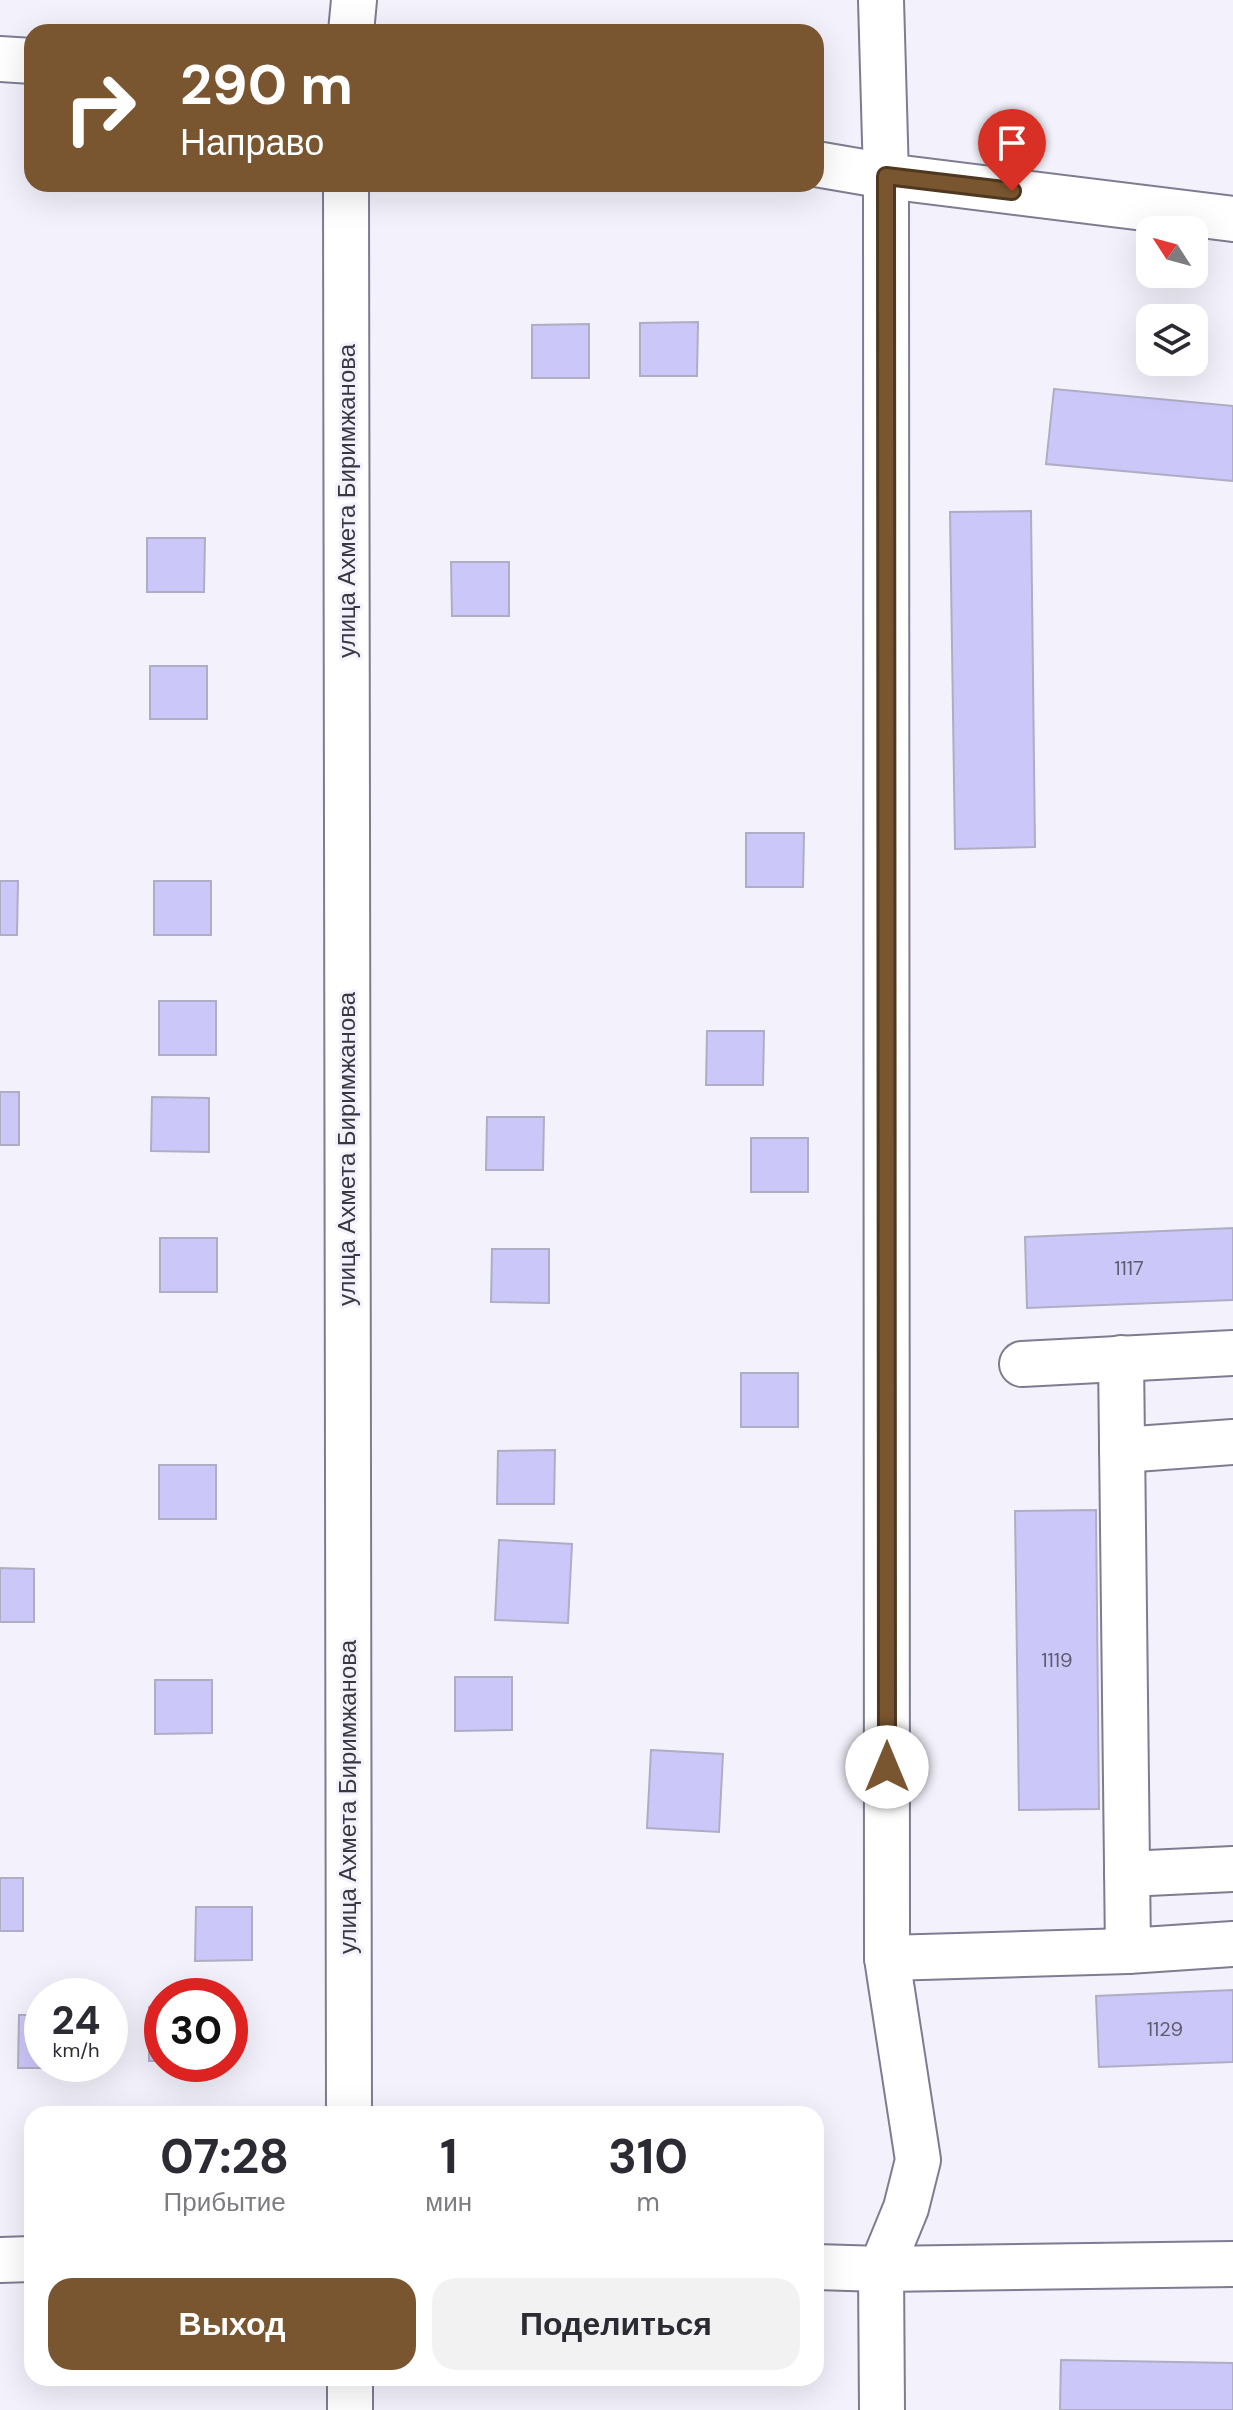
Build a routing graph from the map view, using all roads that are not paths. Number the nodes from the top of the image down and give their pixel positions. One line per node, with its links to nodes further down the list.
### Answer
1 (354, 0): 3 (street)
2 (881, 0): 7 (street)
3 (352, 24)
4 (0, 59): 5 (street)
5 (24, 60)
6 (824, 165): 7 (street)
7 (886, 176): 9 (street); 19 (street)
8 (346, 192): 20 (street, улица Ахмета Биримжанова)
9 (1233, 219)
10 (1233, 1353): 11 (street)
11 (1121, 1358): 12 (street); 14 (street)
12 (1022, 1364)
13 (1233, 1442): 14 (street)
14 (1122, 1450): 16 (street)
15 (1233, 1869): 16 (street)
16 (1127, 1874): 18 (street)
17 (1233, 1944): 18 (street)
18 (1128, 1951): 19 (street)
19 (887, 1958): 25 (street)
20 (349, 2106)
21 (24, 2259): 22 (street)
22 (0, 2260)
23 (1233, 2264): 25 (street)
24 (824, 2267): 25 (street)
25 (881, 2269): 28 (street)
26 (350, 2386): 27 (street)
27 (350, 2410)
28 (882, 2410)

